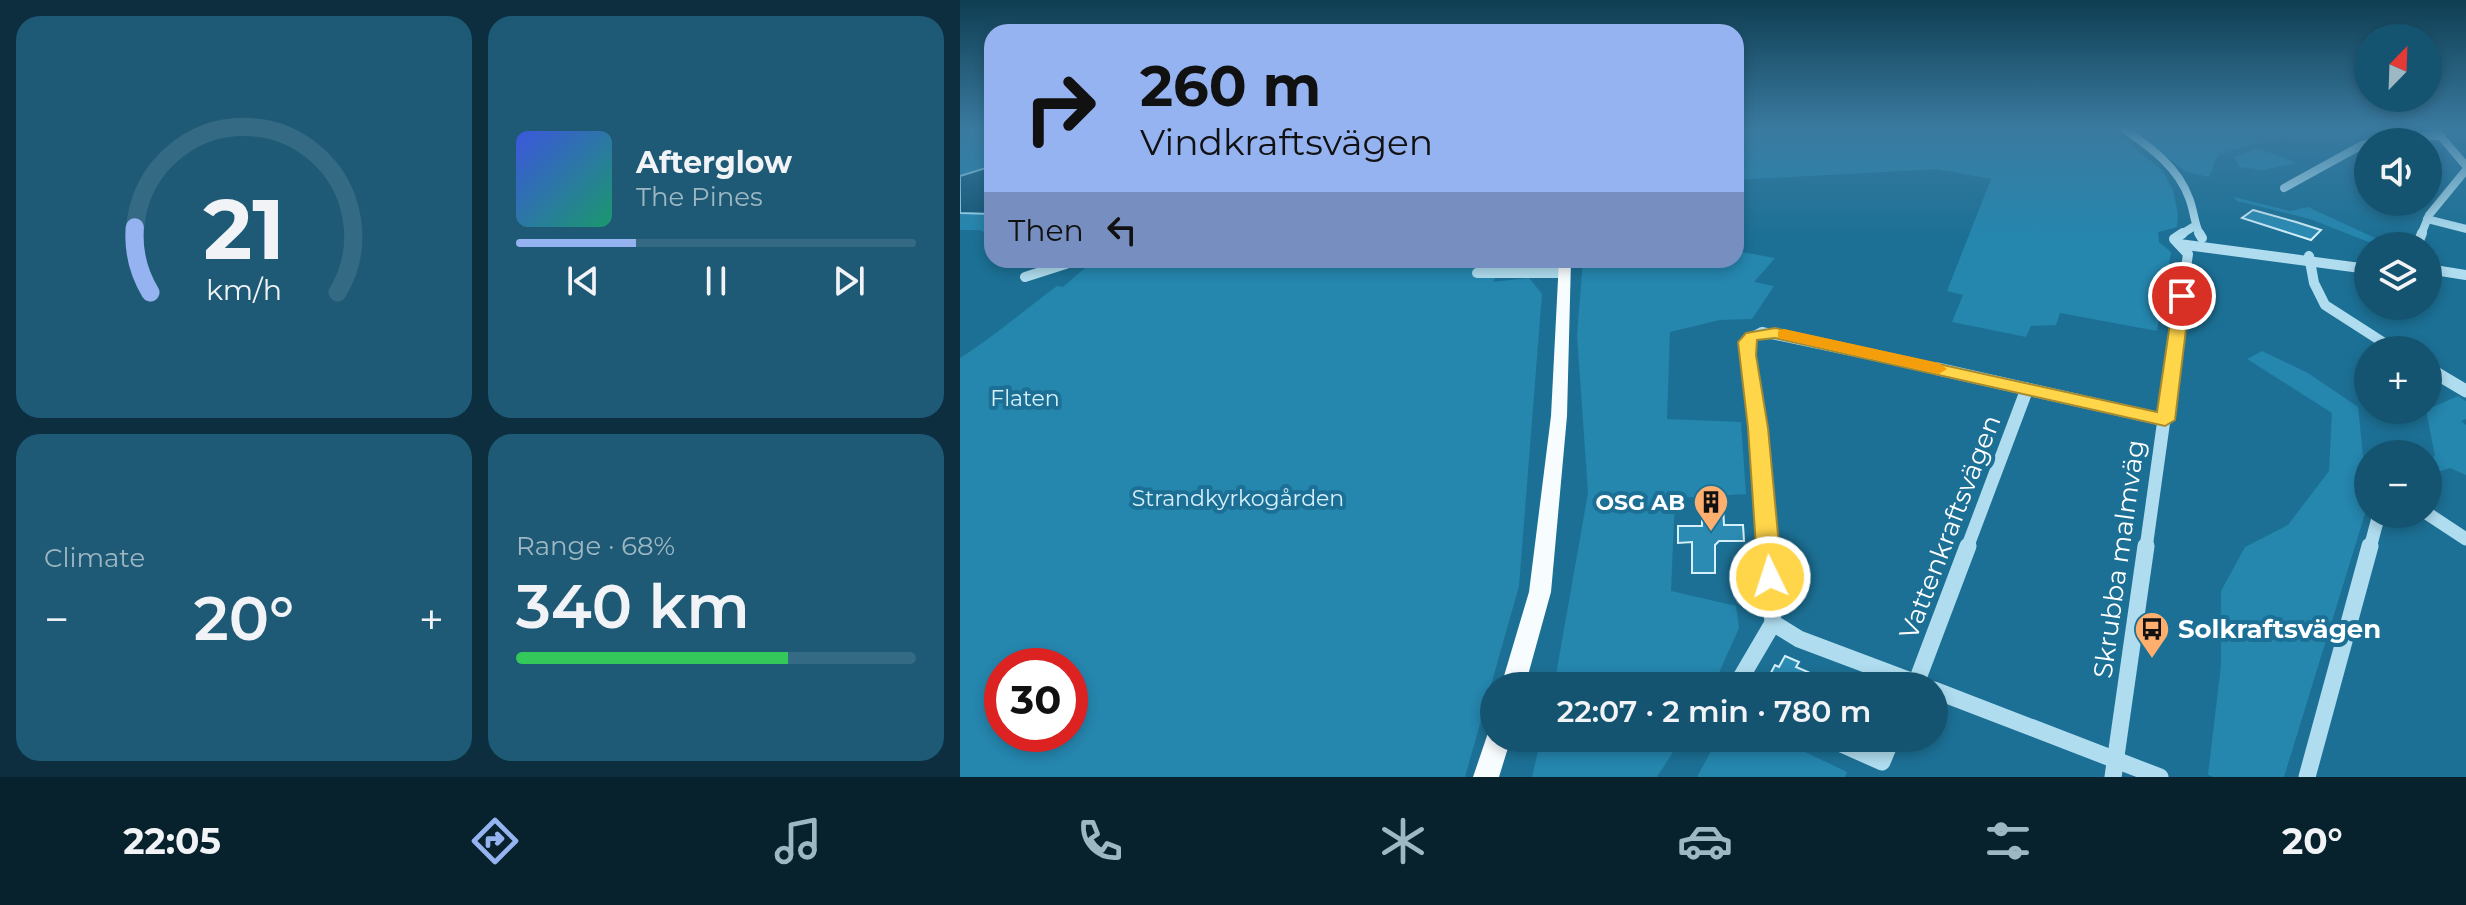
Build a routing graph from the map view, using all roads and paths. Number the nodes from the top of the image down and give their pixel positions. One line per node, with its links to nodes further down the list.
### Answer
1 (2169, 165): 8 (street)
2 (2320, 165): 4 (street)
3 (2466, 168): 5 (street)
4 (2284, 188)
5 (2427, 219): 6 (street); 7 (street)
6 (2466, 229)
7 (2422, 232)
8 (2195, 244): 9 (street); 24 (street, Skrubba malmväg)
9 (2310, 258): 10 (street); 20 (street)
10 (2354, 265)
11 (1053, 268): 19 (street)
12 (1515, 268): 16 (street)
13 (1552, 268): 16 (street)
14 (1559, 268): 29 (main road)
15 (1477, 273): 16 (street)
16 (1512, 274)
17 (2442, 274): 18 (street)
18 (2466, 276)
19 (1025, 277)
20 (2373, 336)
21 (2442, 377): 23 (street)
22 (2027, 389): 24 (street); 28 (street); 32 (street, Vattenkraftsvägen)
23 (2466, 391)
24 (2165, 420): 37 (street, Skrubba malmväg)
25 (2442, 523): 27 (street)
26 (2375, 528): 40 (street)
27 (2466, 539)
28 (1773, 623): 30 (street); 31 (street)
29 (1517, 672)
30 (1744, 672)
31 (1885, 672)
32 (1927, 672)
33 (1948, 697): 37 (street)
34 (1494, 752): 38 (main road)
35 (1860, 752): 36 (street)
36 (1886, 752)
37 (2115, 768): 39 (street)
38 (1486, 777)
39 (2160, 777)
40 (2307, 777)

